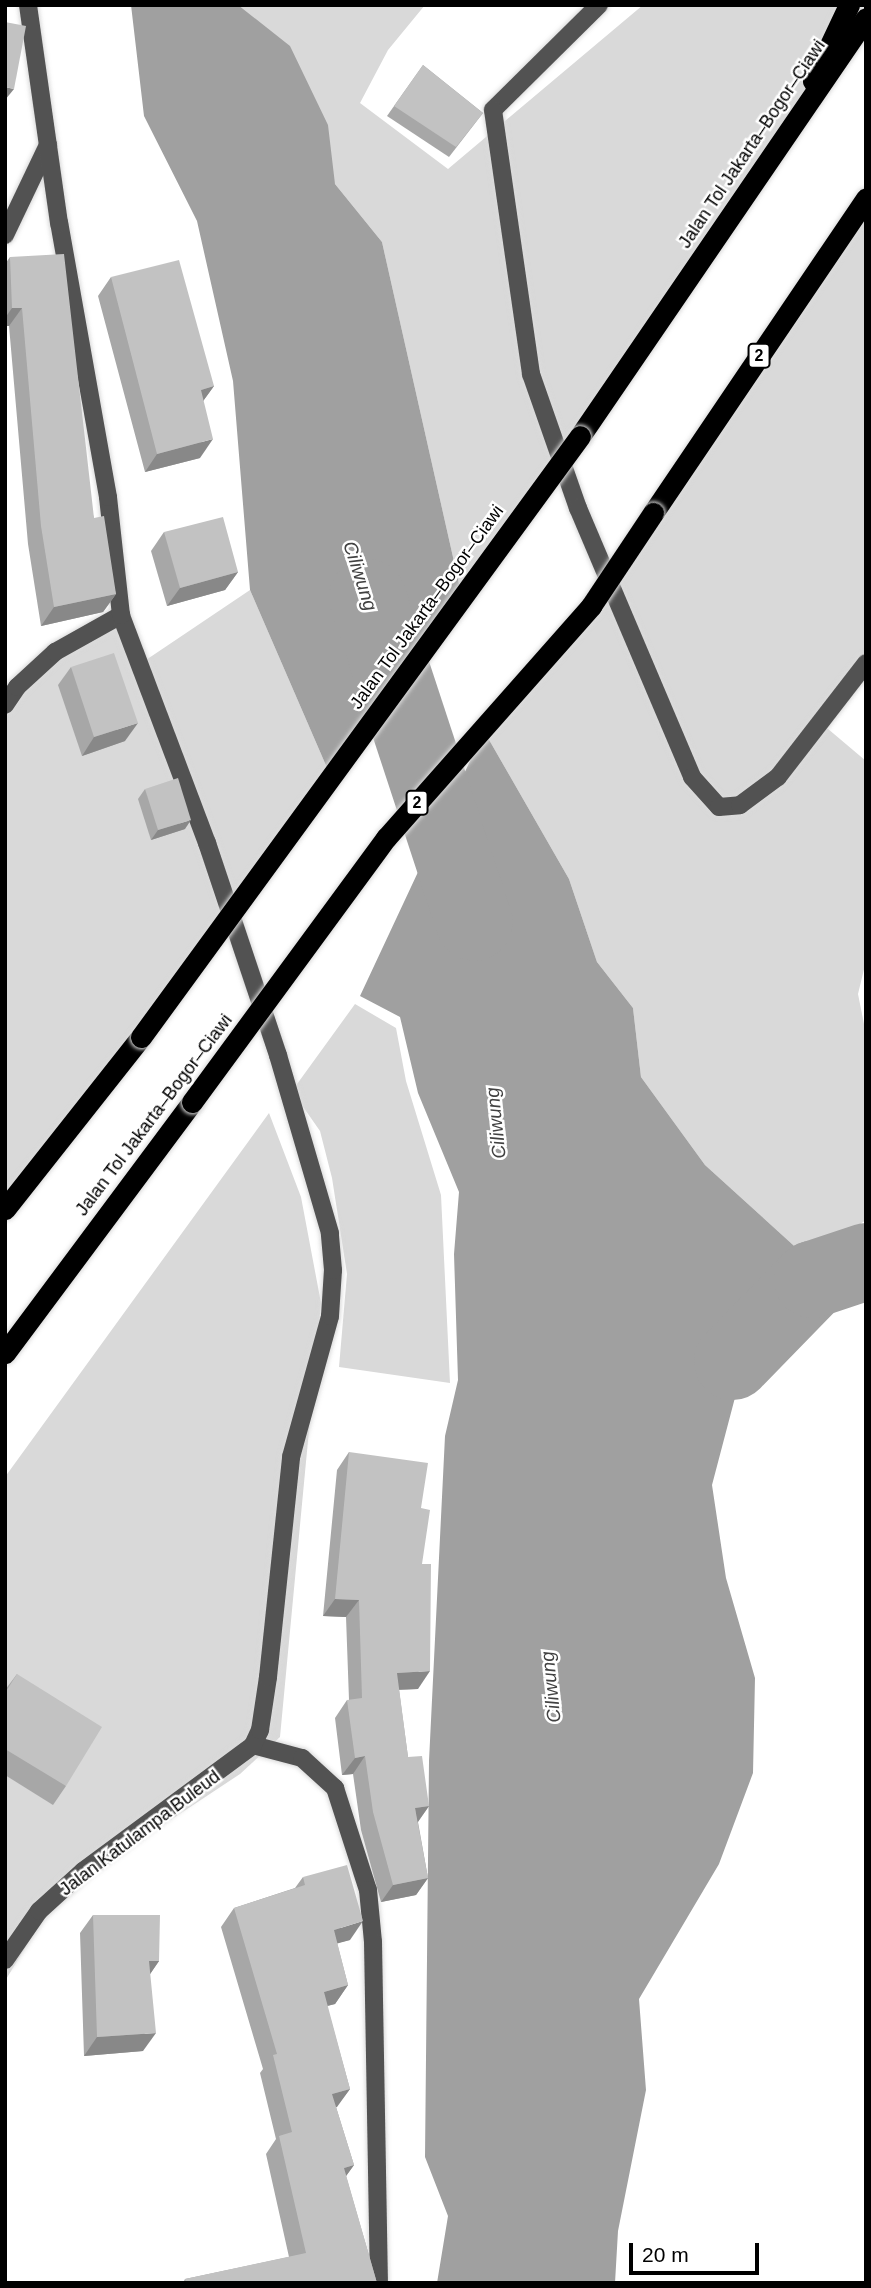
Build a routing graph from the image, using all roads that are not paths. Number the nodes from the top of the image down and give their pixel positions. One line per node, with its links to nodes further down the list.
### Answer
1 (28, 5): 6 (street)
2 (598, 5): 10 (street)
3 (849, 5): 5 (highway)
4 (866, 18): 5 (highway, Jalan Tol Jakarta–Bogor–Ciawi)
5 (810, 100): 12 (highway, Jalan Tol Jakarta–Bogor–Ciawi, bridge)
6 (48, 145): 8 (street); 9 (street)
7 (866, 198): 13 (highway, Jalan Tol Jakarta–Bogor–Ciawi / 2, bridge)
8 (5, 235)
9 (121, 615): 11 (street); 14 (street)
10 (866, 663)
11 (5, 705)
12 (5, 1209)
13 (5, 1353)
14 (253, 1745): 15 (street, Jalan Katulampa Buleud); 16 (street)
15 (5, 1959)
16 (379, 2283)

